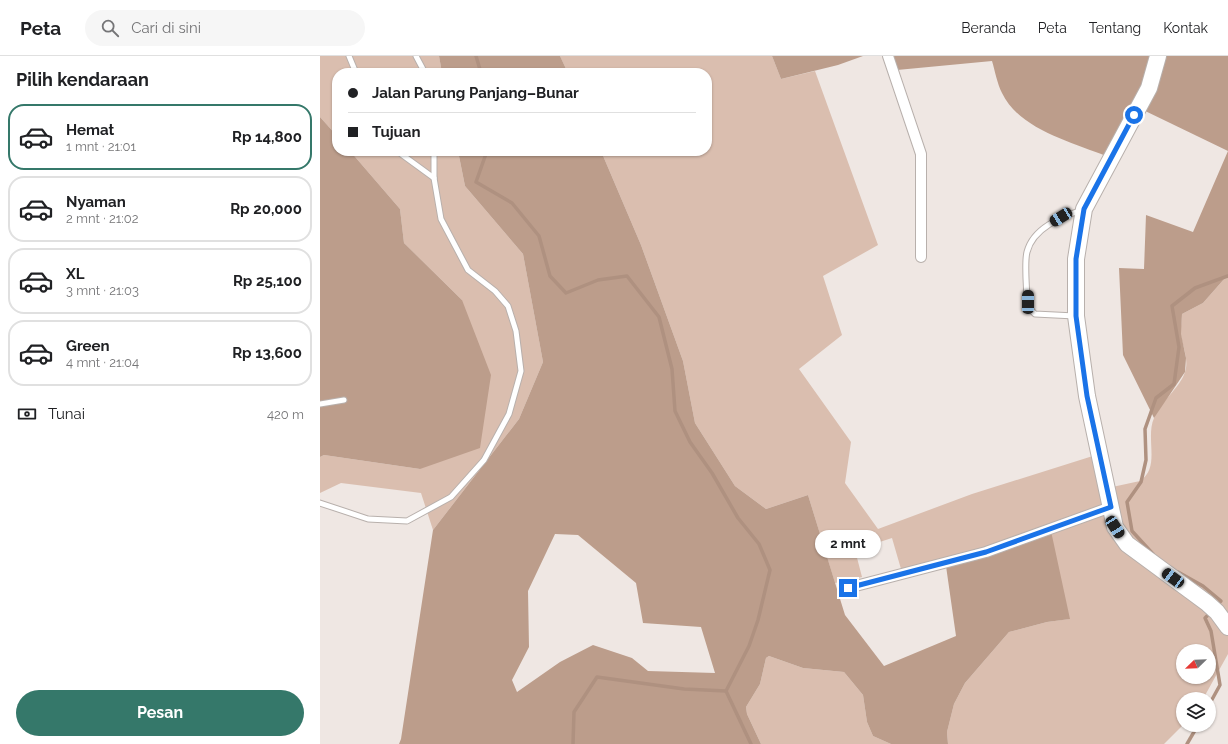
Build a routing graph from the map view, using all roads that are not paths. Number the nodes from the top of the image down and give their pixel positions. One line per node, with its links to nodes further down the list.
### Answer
1 (349, 56): 5 (lane)
2 (416, 56): 6 (lane)
3 (888, 56): 11 (street)
4 (1158, 56): 10 (main road)
5 (354, 68)
6 (422, 68)
7 (404, 156): 9 (lane)
8 (434, 156): 9 (lane)
9 (434, 178): 15 (lane)
10 (1084, 209): 12 (main road); 12 (lane)
11 (921, 257)
12 (1076, 316): 16 (main road)
13 (344, 400): 14 (lane)
14 (320, 404)
15 (320, 503)
16 (1111, 507): 17 (street); 18 (main road)
17 (848, 588)
18 (1228, 627)

